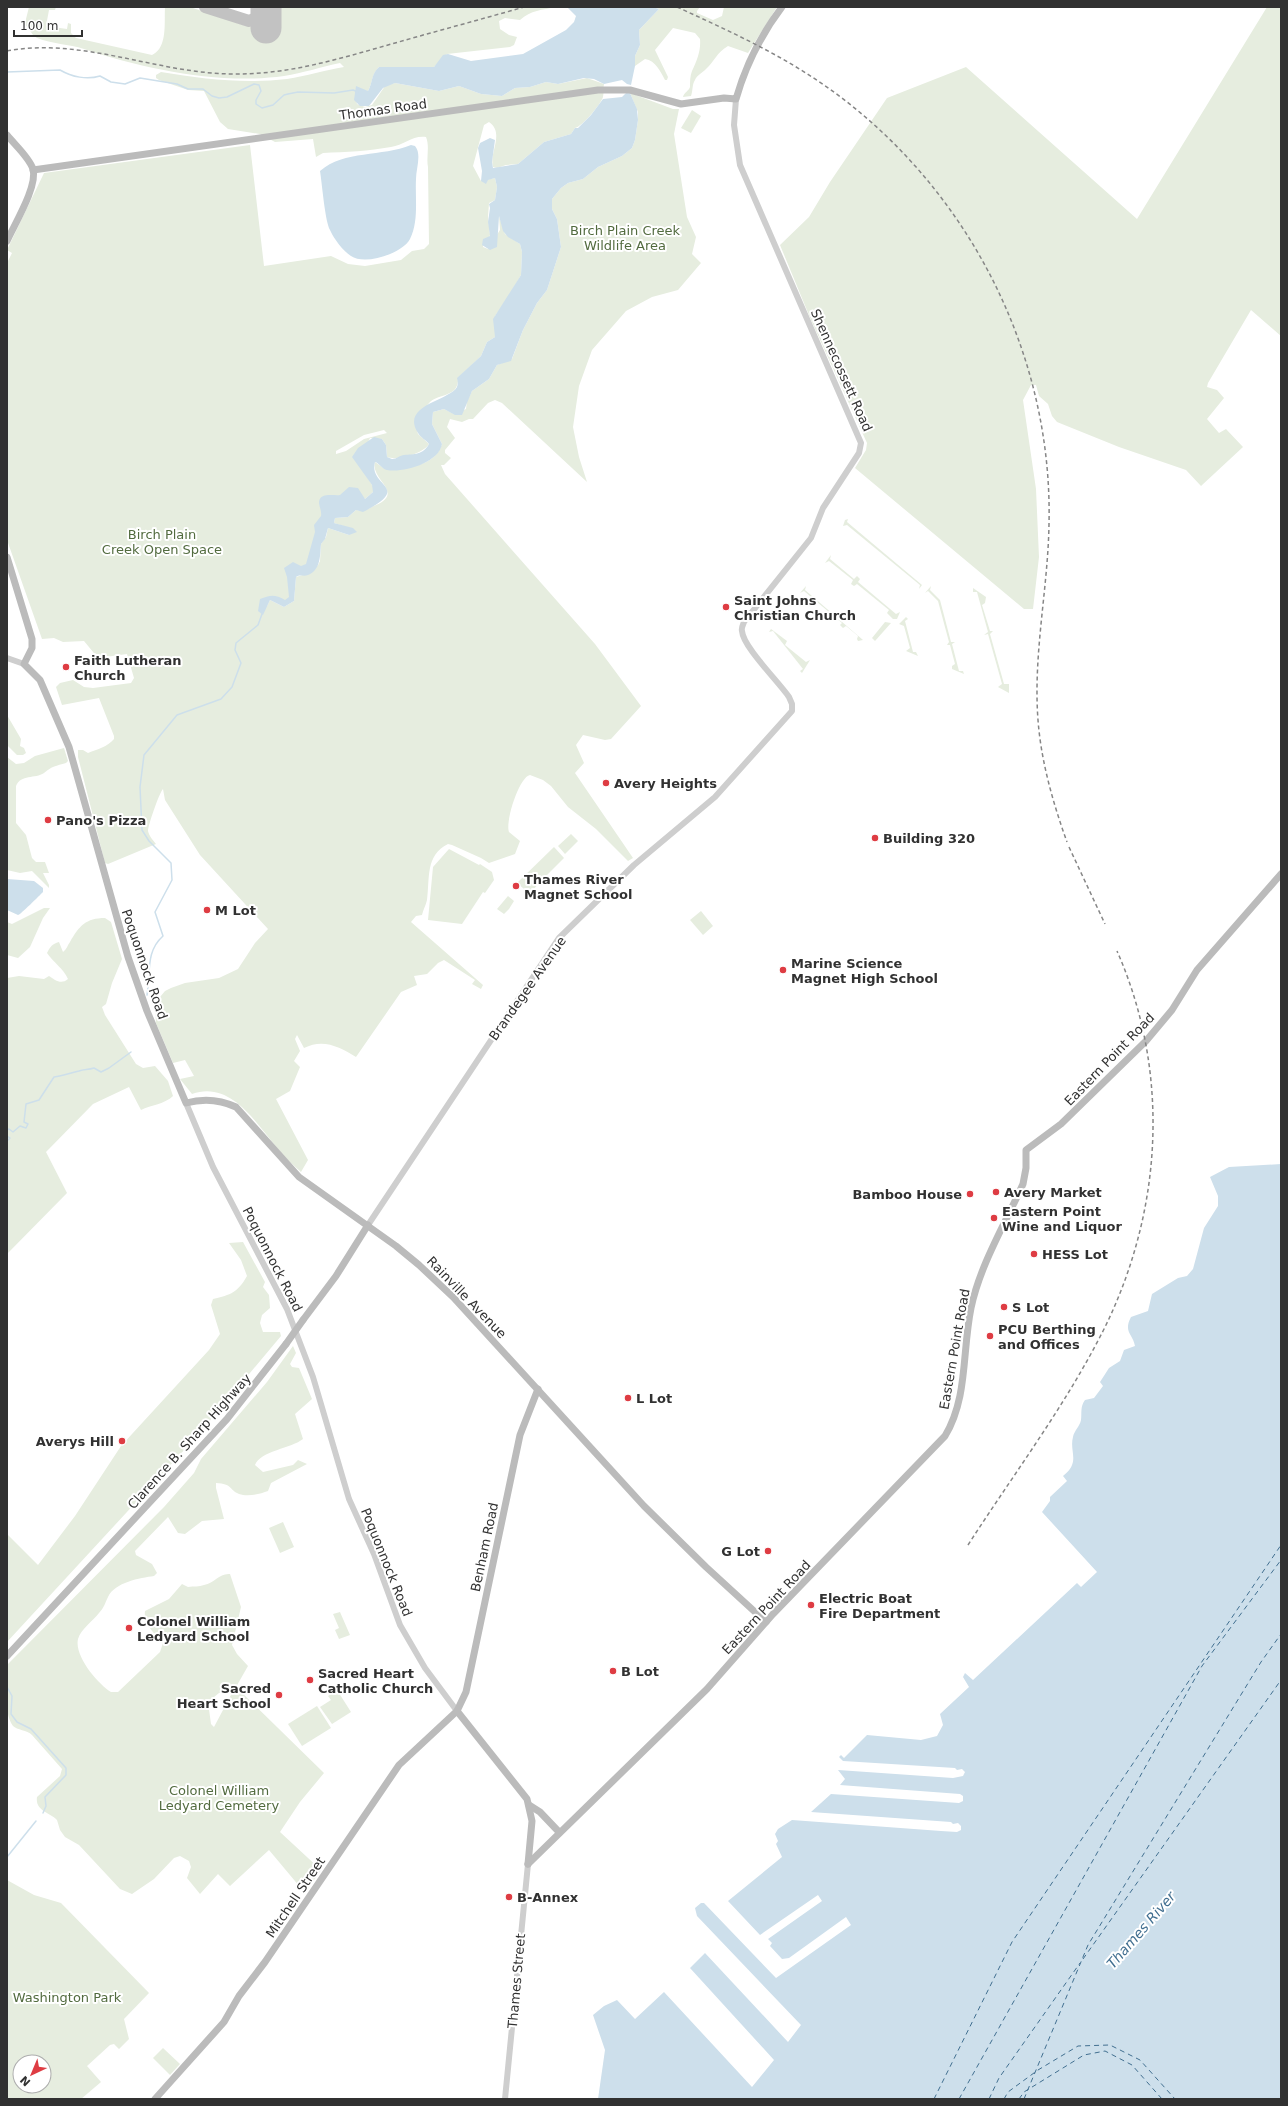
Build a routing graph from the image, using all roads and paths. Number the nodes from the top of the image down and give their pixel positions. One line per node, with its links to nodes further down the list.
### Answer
1 (782, 7): 2 (main road, Shennecossett Road)
2 (736, 99): 4 (main road, Thomas Road); 9 (street, Shennecossett Road)
3 (7, 135): 4 (main road)
4 (33, 170): 5 (main road)
5 (7, 241)
6 (7, 557): 8 (main road)
7 (7, 658): 8 (street, Poquonnock Road)
8 (24, 664): 11 (main road, Poquonnock Road)
9 (726, 786): 12 (street, Brandegee Avenue)
10 (1281, 874): 14 (main road, Eastern Point Road)
11 (186, 1103): 12 (main road, Rainville Avenue); 16 (street, Poquonnock Road)
12 (368, 1226): 13 (main road, Rainville Avenue); 15 (main road, Clarence B. Sharp Highway, bridge)
13 (538, 1389): 14 (main road, Rainville Avenue); 16 (main road, Benham Road)
14 (766, 1622): 18 (main road, Eastern Point Road)
15 (7, 1656)
16 (457, 1711): 17 (main road, Poquonnock Road); 20 (main road, Mitchell Street)
17 (529, 1805): 18 (main road); 19 (main road, Poquonnock Road)
18 (559, 1832): 19 (main road, Eastern Point Road)
19 (528, 1864): 21 (street, Thames Street)
20 (155, 2099)
21 (505, 2099)

